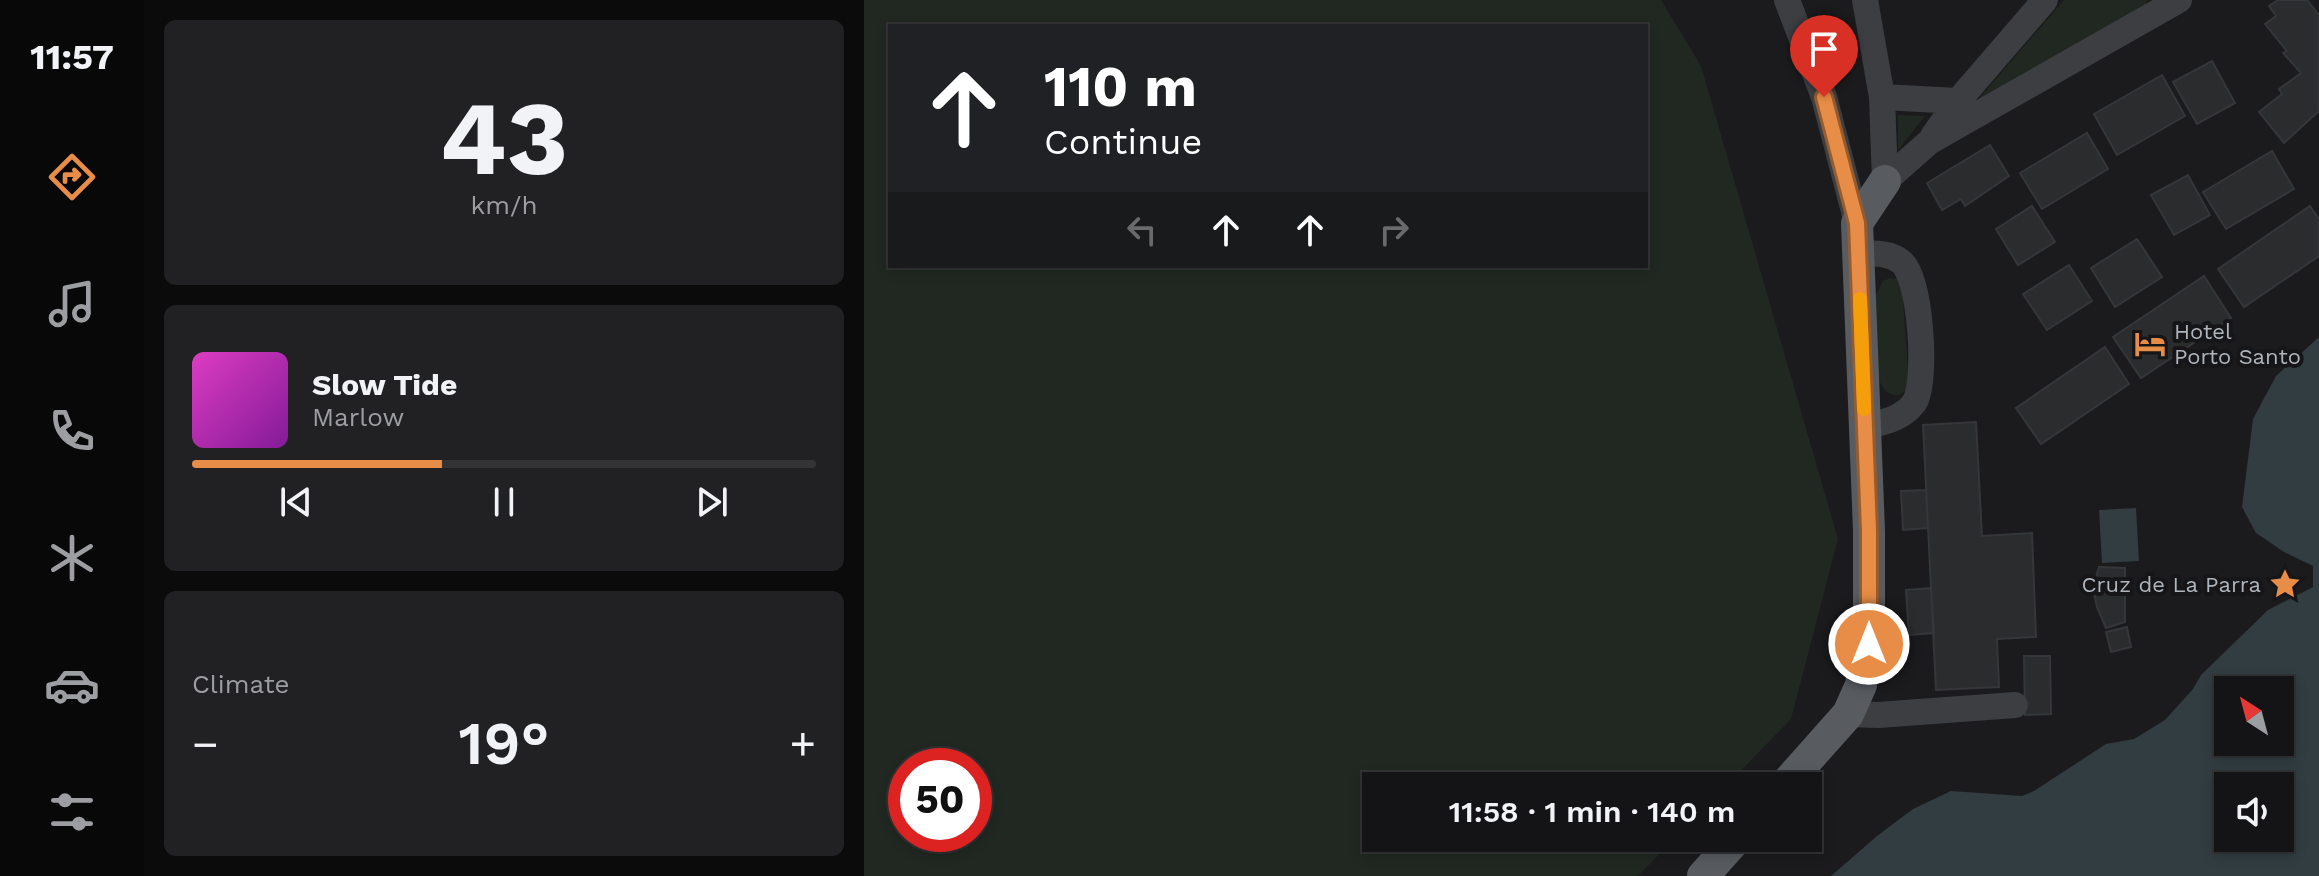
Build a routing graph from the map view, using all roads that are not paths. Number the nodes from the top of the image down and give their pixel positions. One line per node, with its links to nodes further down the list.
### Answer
1 (1787, 0): 9 (street)
2 (1865, 0): 5 (street)
3 (2045, 0): 6 (street)
4 (2170, 3): 7 (street)
5 (1882, 97): 6 (street); 8 (street)
6 (1958, 101): 7 (street)
7 (1929, 142): 8 (street)
8 (1885, 181): 9 (main road)
9 (1857, 238): 10 (main road); 10 (street)
10 (1865, 427): 12 (main road)
11 (2015, 705): 12 (street)
12 (1848, 714): 13 (main road)
13 (1796, 772)
14 (1724, 852): 15 (main road)
15 (1703, 876)

